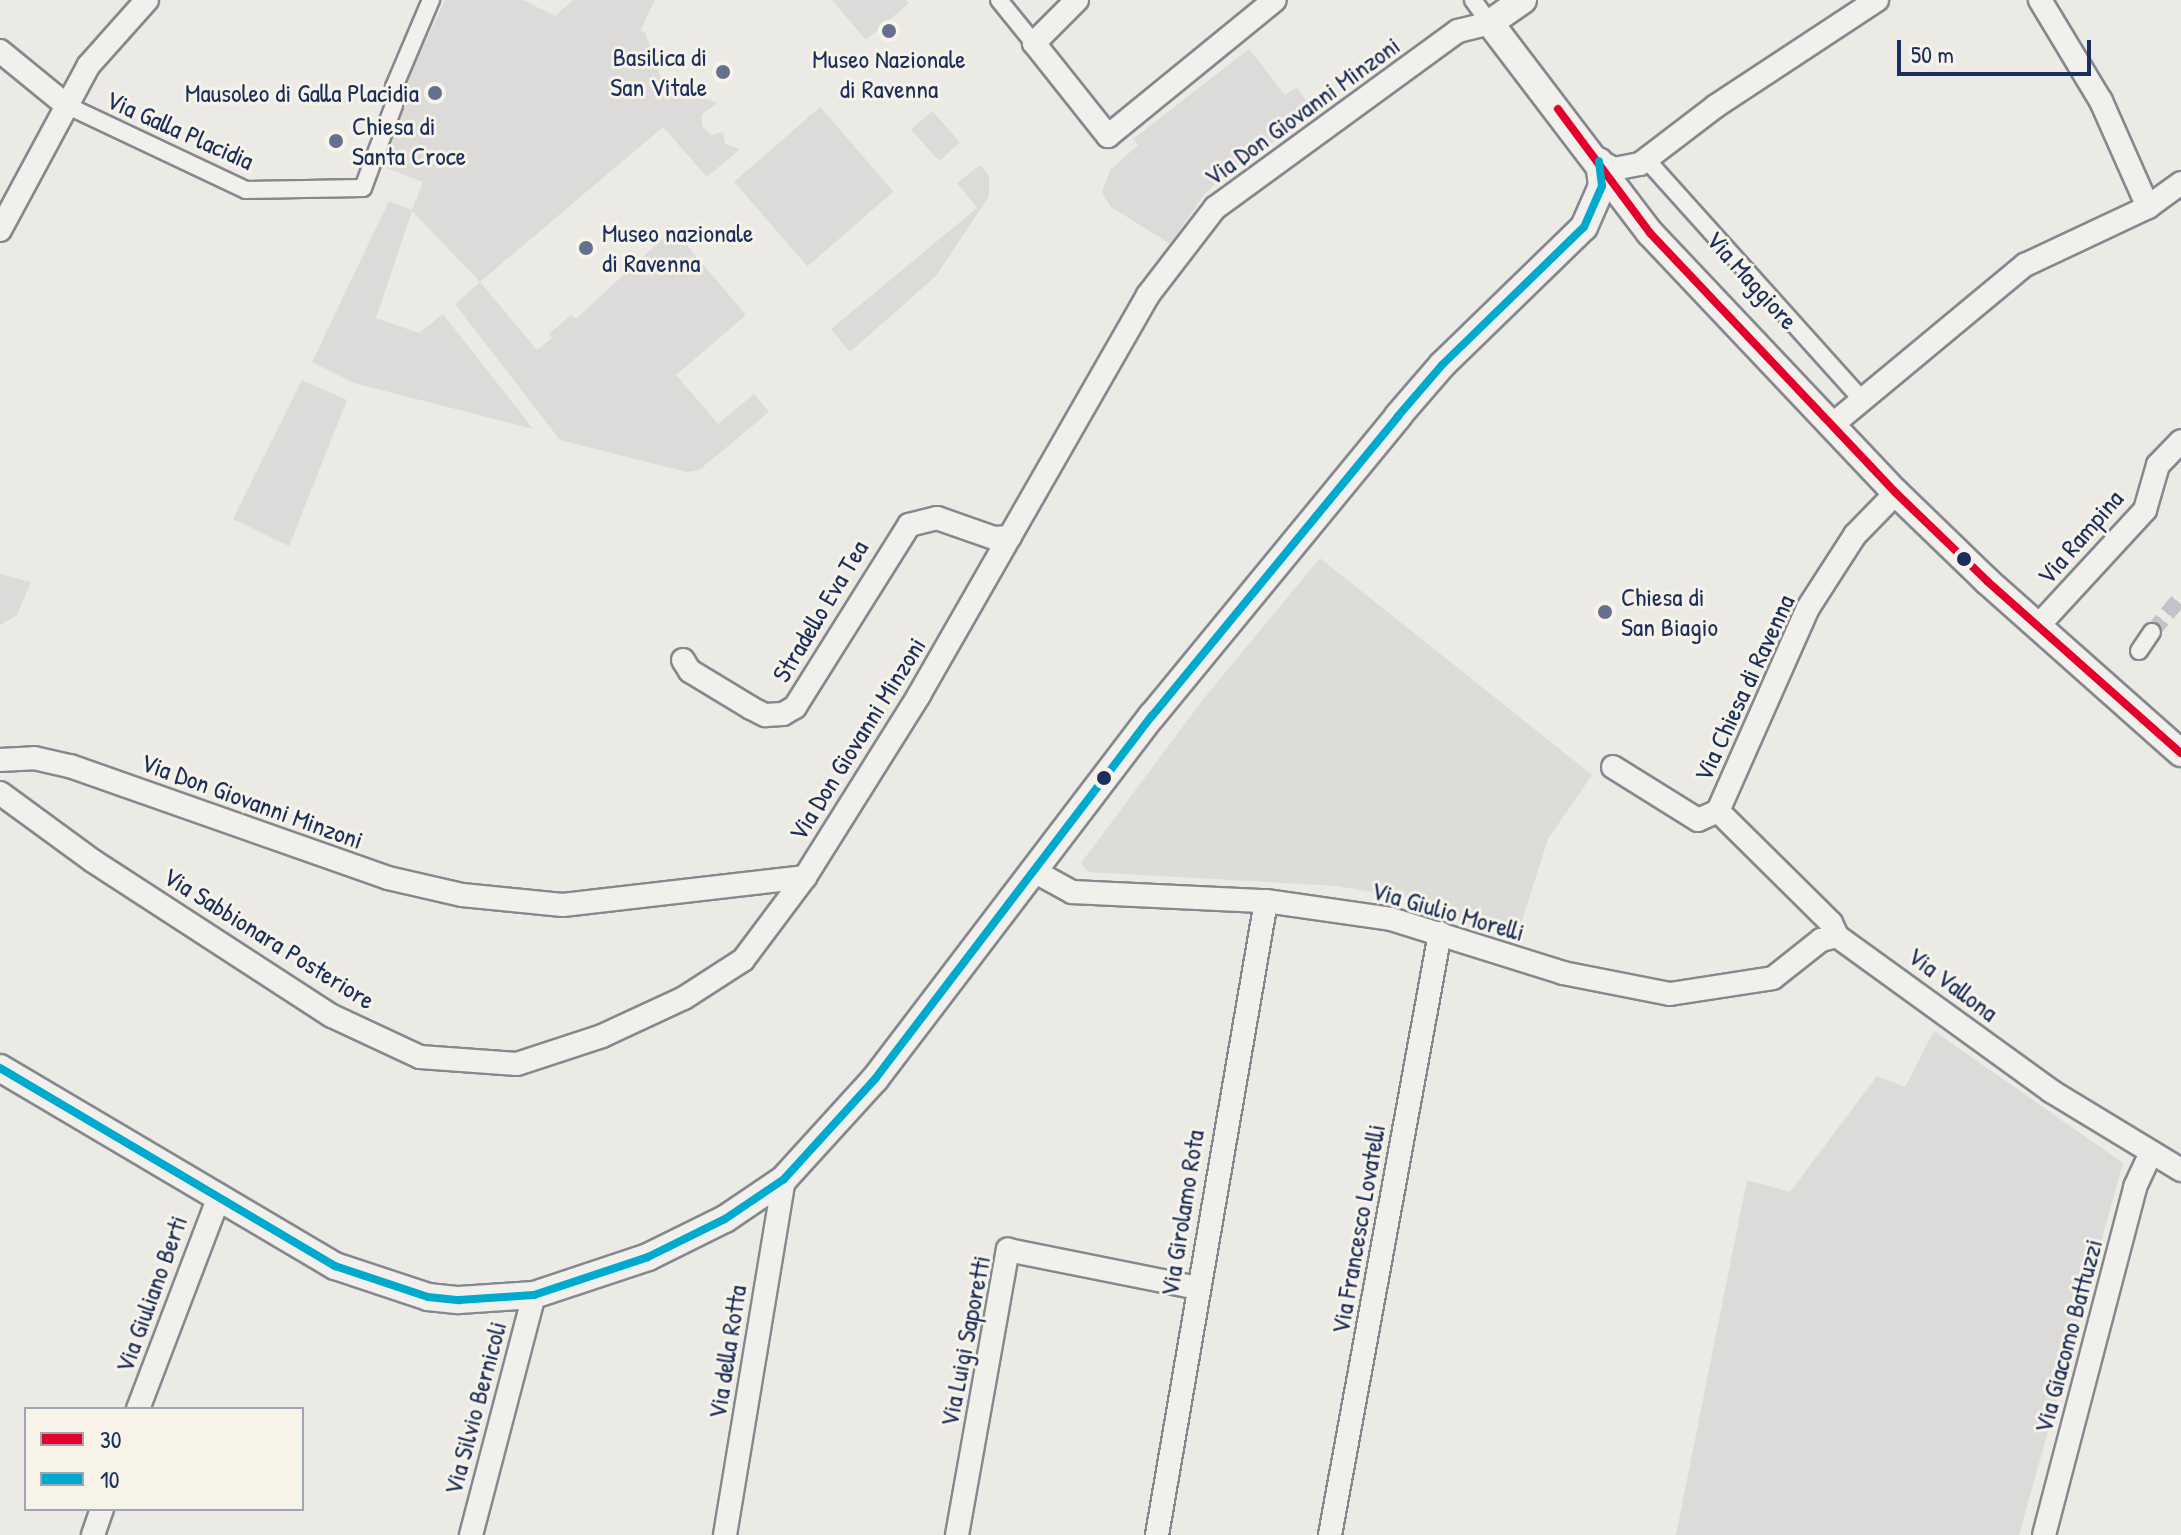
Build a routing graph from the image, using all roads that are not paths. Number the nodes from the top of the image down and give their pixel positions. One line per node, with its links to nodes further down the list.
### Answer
1 (147, 0): 13 (street)
2 (431, 0): 13 (street, Via Galla Placidia)
3 (999, 0): 11 (street)
4 (1077, 0): 11 (street)
5 (1275, 0): 11 (street)
6 (1473, 0): 10 (street)
7 (1523, 0): 10 (street)
8 (1877, 0): 15 (street)
9 (2040, 0): 17 (street)
10 (1490, 23): 14 (street, Via Maggiore); 25 (street, Via Don Giovanni Minzoni)
11 (1034, 43)
12 (0, 51): 13 (street)
13 (66, 105): 19 (street)
14 (1599, 161): 15 (street); 18 (street); 20 (street, Via Maggiore)
15 (1643, 161): 20 (street); 21 (street, Via Maggiore)
16 (2181, 183): 17 (street)
17 (2148, 207): 21 (street)
18 (1584, 227): 20 (street); 35 (street)
19 (0, 230)
20 (1650, 233): 22 (street, Via Maggiore)
21 (1861, 399): 22 (street)
22 (1832, 425): 24 (street, Via Maggiore)
23 (2181, 441): 26 (street, Via Rampina)
24 (1896, 493): 26 (street, Via Maggiore); 34 (street, Via Chiesa di Ravenna)
25 (1010, 537): 29 (street, Stradello Eva Tea); 36 (street, Via Don Giovanni Minzoni)
26 (2038, 626): 30 (street, Via Maggiore)
27 (2152, 632): 28 (street)
28 (2139, 651)
29 (683, 660)
30 (2181, 753)
31 (0, 760): 36 (street, Via Don Giovanni Minzoni)
32 (1613, 767): 34 (street, Via Chiesa di Ravenna)
33 (0, 793): 36 (street, Via Sabbionara Posteriore)
34 (1718, 811): 39 (street, Via Vallona)
35 (1032, 870): 37 (street, Via Giulio Morelli); 43 (street)
36 (805, 877)
37 (1266, 901): 38 (street, Via Giulio Morelli); 45 (street, Via Girolamo Rota)
38 (1440, 933): 39 (street, Via Giulio Morelli); 54 (street, Via Francesco Lovatelli)
39 (1837, 936): 41 (street, Via Vallona)
40 (0, 1068): 44 (street)
41 (2151, 1153): 42 (street, Via Vallona); 55 (street, Via Giacomo Battuzzi)
42 (2181, 1170)
43 (784, 1179): 46 (street); 51 (street, Via della Rotta)
44 (218, 1199): 46 (street); 47 (street, Via Giuliano Berti)
45 (1198, 1288): 52 (street, Via Luigi Saporetti); 53 (street, Via Girolamo Rota)
46 (534, 1295): 50 (street, Via Silvio Bernicoli)
47 (139, 1407)
48 (101, 1511): 49 (street)
49 (93, 1535)
50 (471, 1535)
51 (725, 1535)
52 (957, 1535)
53 (1157, 1535)
54 (1330, 1535)
55 (2044, 1535)

